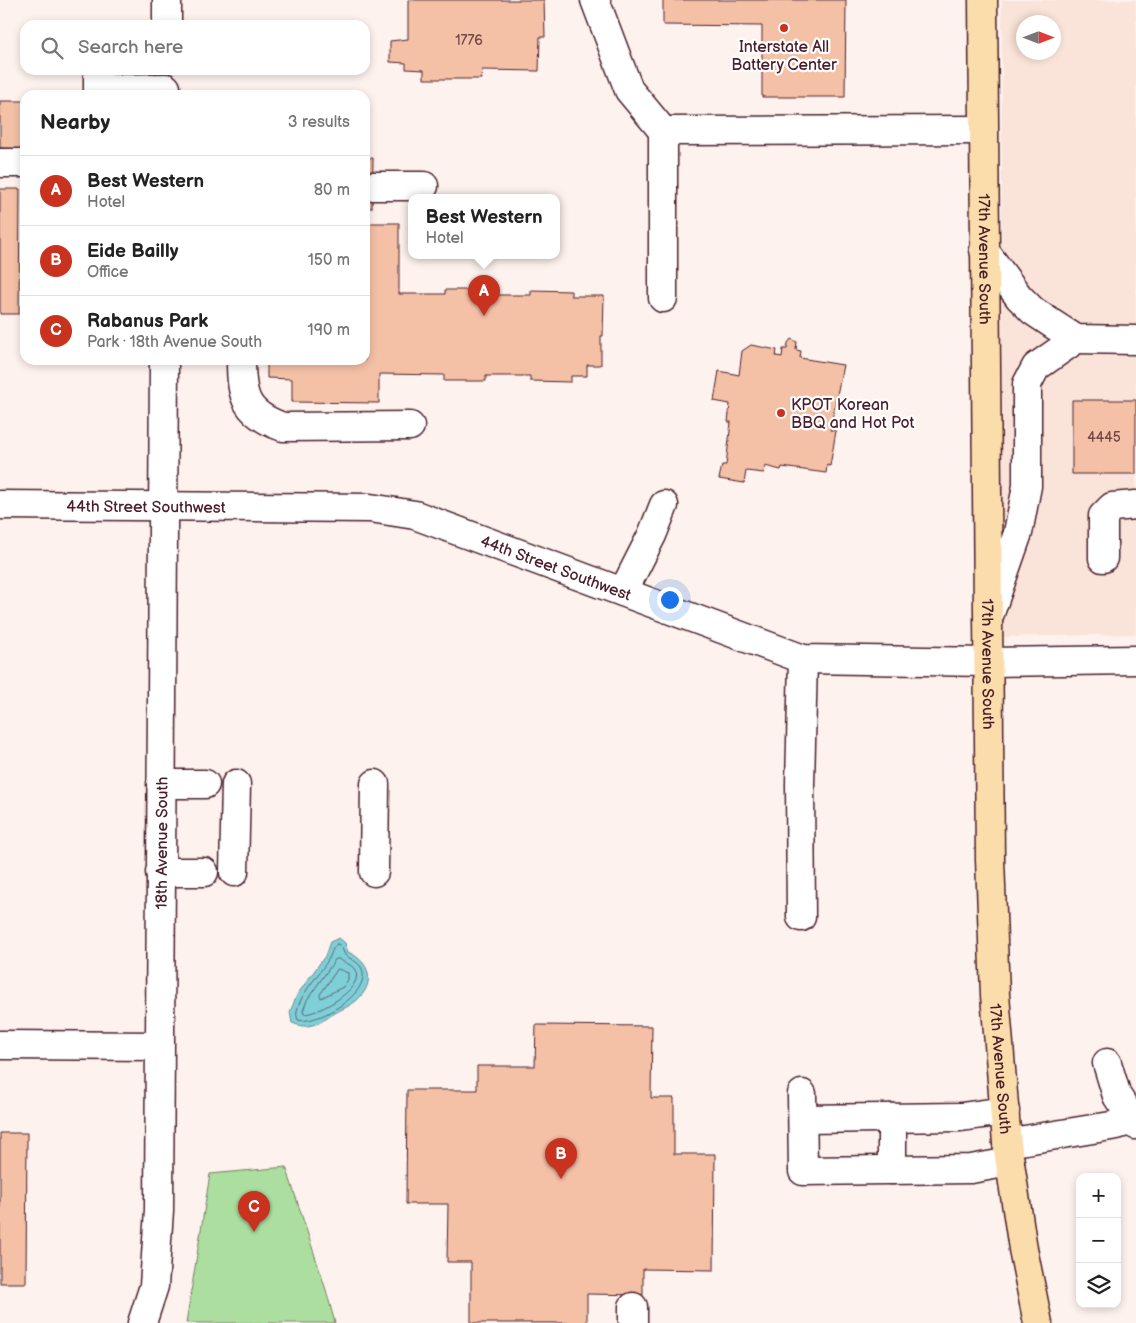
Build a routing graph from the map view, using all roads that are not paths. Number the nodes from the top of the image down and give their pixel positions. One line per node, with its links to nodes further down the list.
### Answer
1 (167, 0): 4 (street)
2 (595, 0): 8 (street)
3 (983, 0): 7 (main road, 17th Avenue South)
4 (167, 20)
5 (166, 84): 6 (street)
6 (98, 86)
7 (983, 130): 8 (street); 13 (main road, 17th Avenue South)
8 (663, 131): 14 (street)
9 (0, 163): 10 (street)
10 (20, 163)
11 (423, 183): 12 (street)
12 (373, 186)
13 (984, 250): 15 (street); 26 (main road, 17th Avenue South)
14 (663, 298)
15 (1076, 338): 16 (street); 26 (street)
16 (1136, 340)
17 (164, 365): 23 (street, 18th Avenue South)
18 (241, 365): 19 (street)
19 (410, 426)
20 (0, 505): 23 (street, 44th Street Southwest)
21 (664, 505): 25 (street)
22 (1136, 505): 24 (street)
23 (163, 506): 25 (street, 44th Street Southwest); 30 (street, 18th Avenue South)
24 (1103, 558)
25 (623, 592): 27 (street, 44th Street Southwest)
26 (987, 622): 29 (main road, 17th Avenue South)
27 (803, 659): 29 (street, 44th Street Southwest); 38 (street)
28 (1136, 660): 29 (street, 44th Street Southwest)
29 (988, 662): 42 (main road, 17th Avenue South)
30 (161, 784): 31 (street); 34 (street, 18th Avenue South)
31 (204, 784)
32 (236, 784): 36 (street)
33 (375, 784): 37 (street)
34 (160, 872): 35 (street); 40 (street, 18th Avenue South)
35 (204, 872)
36 (234, 872)
37 (374, 872)
38 (801, 917)
39 (0, 1046): 40 (street)
40 (159, 1046): 47 (street, 18th Avenue South)
41 (1107, 1063): 44 (street)
42 (1004, 1111): 43 (street); 45 (main road, 17th Avenue South)
43 (892, 1118): 46 (street); 46 (street)
44 (1135, 1122): 45 (street)
45 (1009, 1152): 46 (street); 48 (main road, 17th Avenue South)
46 (892, 1170)
47 (142, 1323)
48 (1038, 1323)

